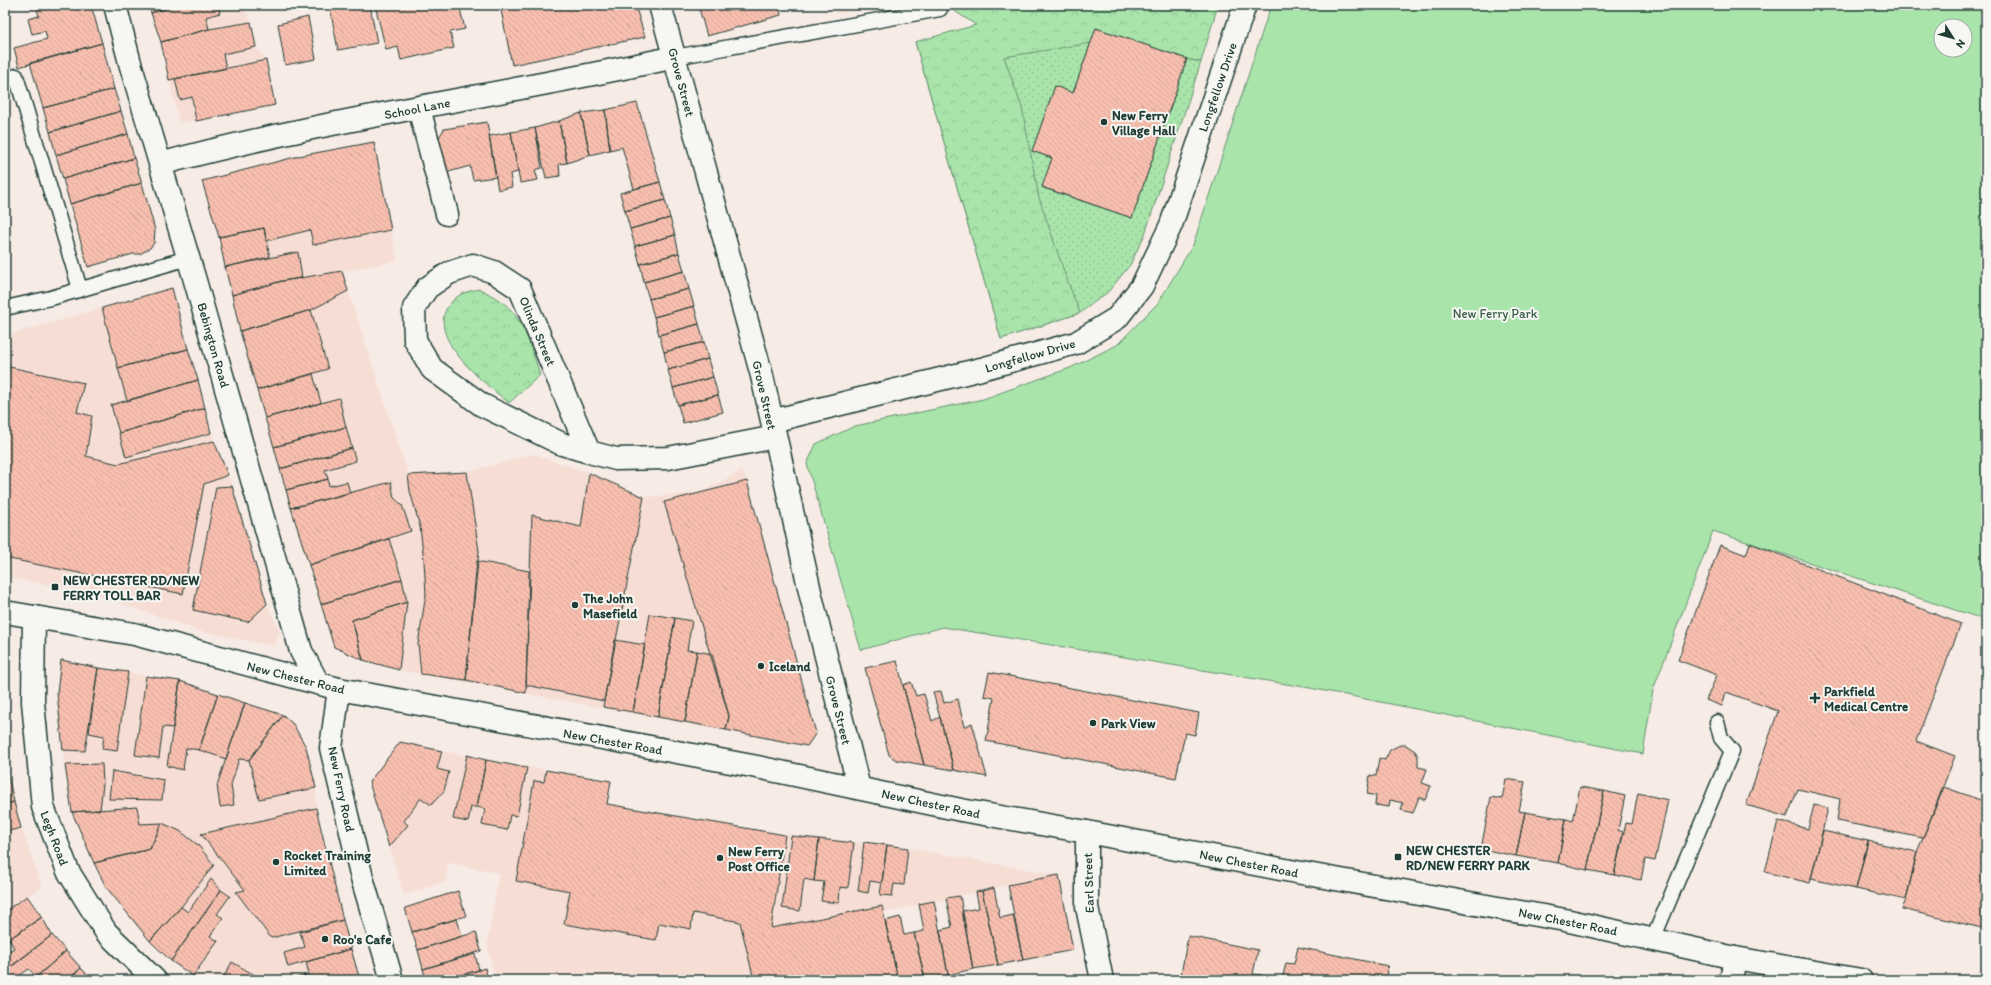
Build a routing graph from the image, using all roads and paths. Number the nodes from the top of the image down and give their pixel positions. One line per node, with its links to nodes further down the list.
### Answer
1 (115, 5): 8 (street, Bebington Road)
2 (660, 5): 5 (street, Grove Street)
3 (1245, 5): 13 (street, Longfellow Drive)
4 (940, 9): 5 (lane)
5 (675, 57): 7 (street, School Lane); 13 (street, Grove Street)
6 (16, 76): 11 (lane)
7 (419, 108): 8 (street, School Lane); 9 (street)
8 (160, 164): 10 (street, Bebington Road)
9 (447, 214)
10 (188, 258): 11 (lane); 17 (street, Bebington Road)
11 (80, 289): 12 (lane)
12 (5, 308)
13 (773, 429): 14 (street, Olinda Street); 20 (street, Grove Street)
14 (589, 452): 14 (street, Olinda Street)
15 (5, 612): 16 (street, New Chester Road)
16 (34, 617): 17 (street, New Chester Road); 24 (street, Legh Road)
17 (318, 683): 18 (street, New Chester Road)
18 (339, 689): 20 (street, New Chester Road); 25 (street, New Ferry Road)
19 (1717, 722): 22 (lane)
20 (859, 788): 21 (street, New Chester Road)
21 (1087, 832): 22 (street, New Chester Road); 26 (street, Earl Street)
22 (1653, 939): 23 (street, New Chester Road)
23 (1735, 958): 27 (street); 28 (street, New Chester Road)
24 (155, 980)
25 (392, 980)
26 (1102, 980)
27 (1731, 980)
28 (1860, 980)

